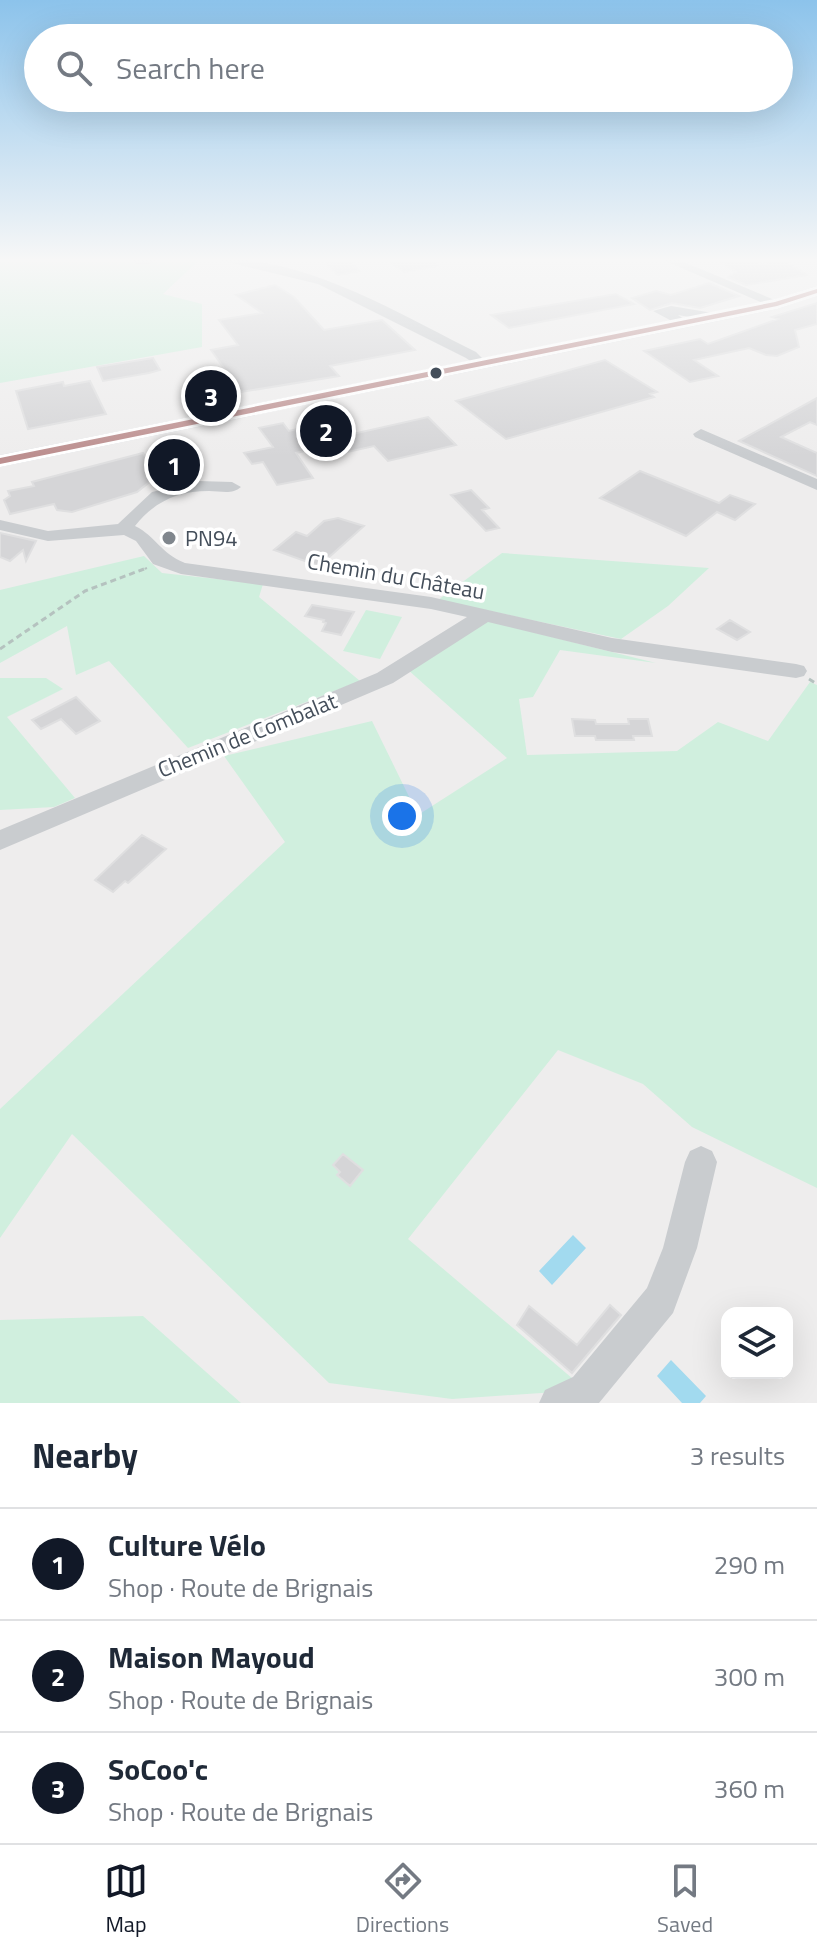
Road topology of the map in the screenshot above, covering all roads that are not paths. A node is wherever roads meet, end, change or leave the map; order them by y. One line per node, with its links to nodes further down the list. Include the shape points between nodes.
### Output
1 (412, 325): 3 (street)
2 (644, 325): 3 (main road)
3 (482, 365): 5 (main road)
4 (701, 434): 6 (street)
5 (0, 461)
6 (817, 485)
7 (232, 487): 9 (street, via 171,488 145,504)
8 (0, 525): 9 (street, via 48,536)
9 (123, 529): 10 (street, Chemin du Château, via 142,537 160,560 192,570)
10 (485, 615): 11 (street, Chemin du Château, via 612,645); 12 (street, Chemin de Combalat, via 385,678)
11 (796, 671)
12 (0, 840)
13 (701, 1162): 14 (street, via 680,1248 660,1300 586,1390)
14 (558, 1403)

